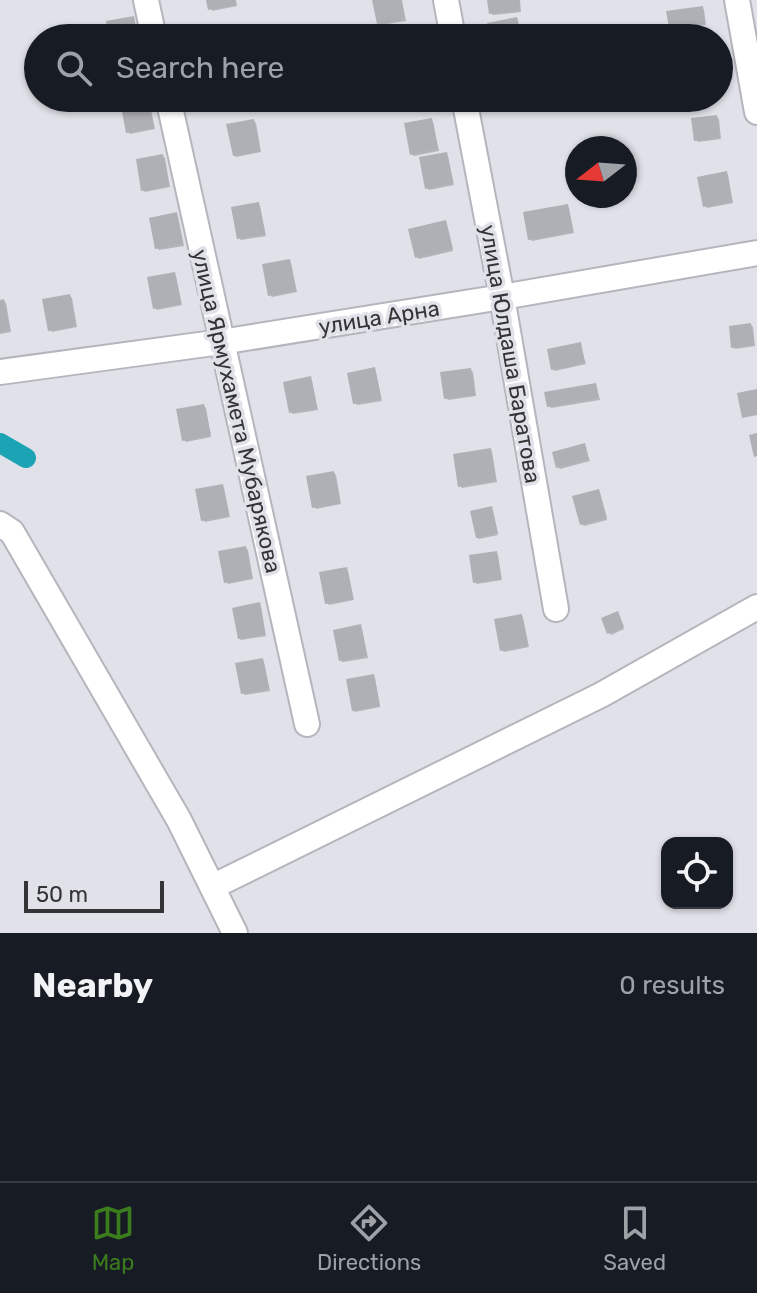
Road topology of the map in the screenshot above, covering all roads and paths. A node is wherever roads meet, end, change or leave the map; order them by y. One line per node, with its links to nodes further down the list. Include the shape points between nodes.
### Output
1 (146, 0): 4 (street)
2 (446, 0): 5 (street)
3 (737, 0): 8 (street)
4 (151, 24)
5 (450, 24)
6 (171, 112): 11 (street, улица Ярмухамета Мубарякова)
7 (467, 112): 10 (street, улица Юлдаша Баратова)
8 (757, 112)
9 (757, 253): 10 (street, улица Арна)
10 (502, 297): 11 (street, улица Арна); 15 (street, улица Юлдаша Баратова)
11 (221, 342): 12 (street, улица Арна); 16 (street, улица Ярмухамета Мубарякова)
12 (0, 372)
13 (0, 524): 17 (street, via 12,532 179,820)
14 (757, 607): 17 (street, via 601,695)
15 (556, 609)
16 (307, 724)
17 (212, 887): 18 (street)
18 (235, 933)

